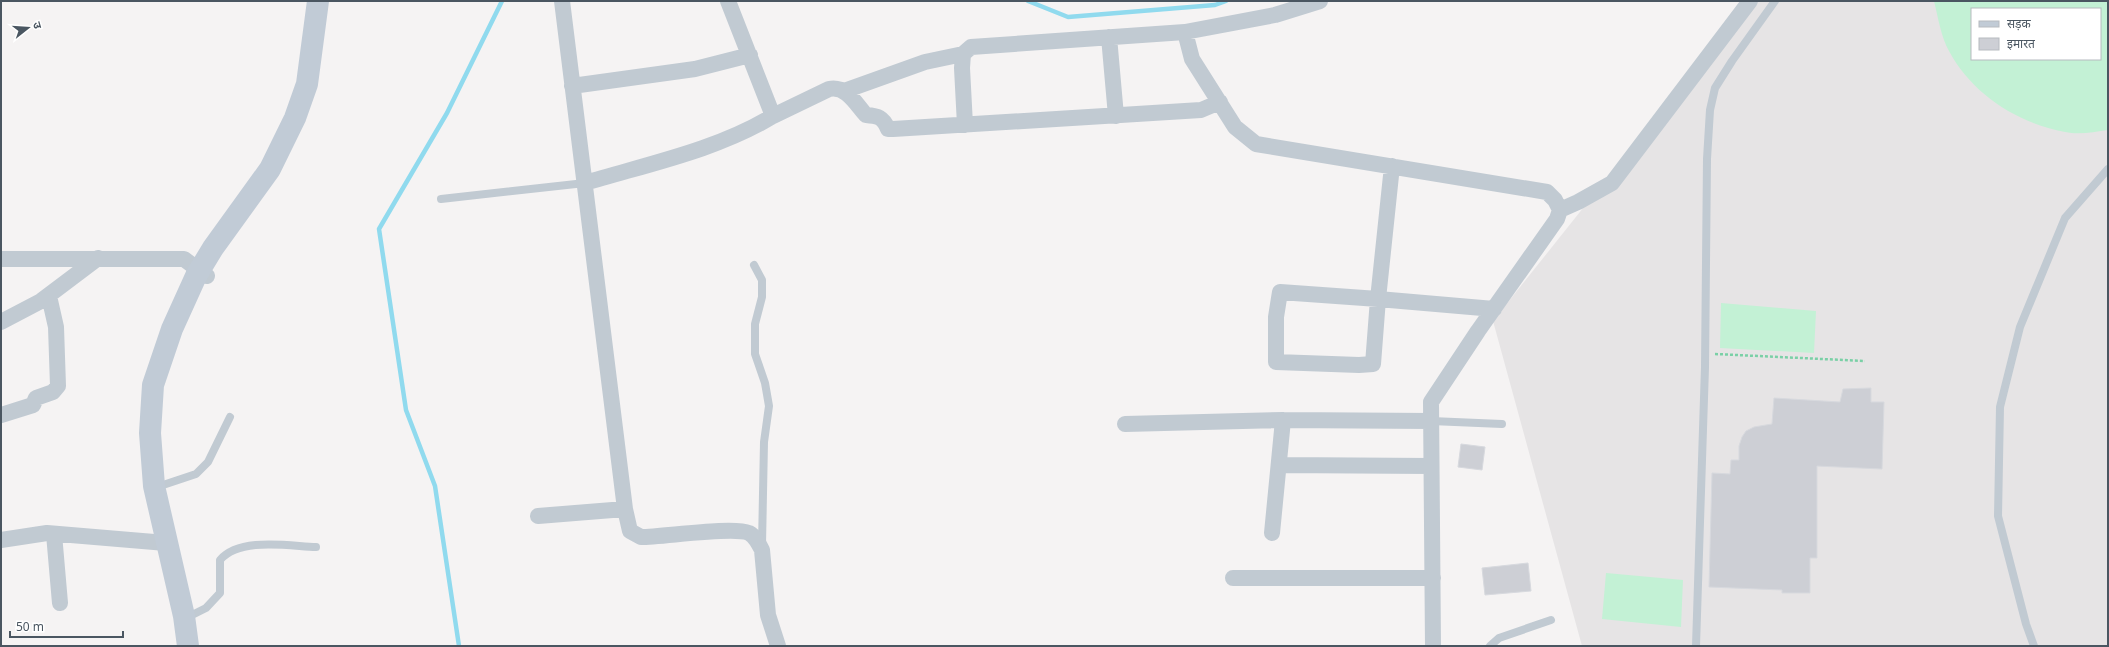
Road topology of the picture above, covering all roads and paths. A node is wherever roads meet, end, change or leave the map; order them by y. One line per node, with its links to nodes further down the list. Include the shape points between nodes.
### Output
1 (318, 1): 26 (street, via 308,84 294,118 270,169 213,248)
2 (327, 1): 26 (street, via 316,87 303,121 277,174 220,253)
3 (562, 1): 12 (street)
4 (728, 1): 11 (street)
5 (1320, 1): 8 (street, via 1275,15)
6 (1750, 1): 22 (street, via 1612,183)
7 (1775, 1): 31 (lane, via 1715,88 1710,110)
8 (1185, 32): 9 (street); 14 (street, via 1192,60)
9 (1109, 37): 10 (street, via 980,45 971,47); 16 (street)
10 (963, 54): 13 (street, via 925,62); 17 (street)
11 (750, 55): 12 (street, via 695,69); 15 (street)
12 (572, 86): 20 (street)
13 (844, 91): 15 (street, via 837,87 829,89); 17 (street, via 866,115 878,116 884,120 888,129)
14 (1220, 102): 16 (street, via 1201,110); 18 (street, via 1235,127 1256,144)
15 (773, 116): 20 (street, via 749,130 695,150)
16 (1116, 116): 17 (street)
17 (965, 125)
18 (1392, 166): 22 (street, via 1547,192); 28 (street)
19 (2108, 169): 61 (lane, via 2065,218 2020,327 2000,407 1998,516)
20 (585, 183): 21 (lane); 42 (street)
21 (441, 199)
22 (1560, 210): 29 (street, via 1558,219)
23 (98, 258): 24 (street); 26 (street, via 184,259); 27 (street)
24 (1, 259)
25 (754, 265): 49 (lane, via 762,280 762,297 755,324 755,354 765,383 769,406 764,442)
26 (203, 272): 41 (street, via 162,387 159,433); 47 (street, via 172,329 153,385 150,433 154,486)
27 (49, 296): 30 (street); 33 (street, via 56,327 58,386 53,392 36,398 33,405)
28 (1378, 299): 28 (street, via 1373,364 1276,362 1276,317 1280,292); 29 (street)
29 (1494, 309): 36 (street, via 1431,402)
30 (1, 322)
31 (1705, 354): 32 (path); 60 (lane)
32 (1865, 361)
33 (1, 416)
34 (230, 417): 41 (lane, via 208,462 196,474)
35 (1283, 420): 36 (street); 37 (street); 39 (street)
36 (1431, 421): 38 (lane); 40 (street)
37 (1125, 424)
38 (1502, 424)
39 (1279, 465): 40 (street); 44 (street)
40 (1431, 466): 51 (street)
41 (163, 485): 53 (street)
42 (625, 509): 43 (street); 49 (street, via 630,531 641,537 749,533)
43 (538, 516)
44 (1272, 533)
45 (54, 534): 46 (street); 47 (street); 52 (street)
46 (1, 540)
47 (166, 543): 55 (street, via 184,616)
48 (316, 547): 53 (lane, via 248,545 225,555 220,560 220,593 206,608)
49 (762, 550): 57 (street, via 768,615)
50 (1233, 578): 51 (street)
51 (1433, 578): 58 (street)
52 (60, 602)
53 (192, 615): 56 (street)
54 (1551, 620): 59 (lane, via 1499,638)
55 (188, 646)
56 (197, 646)
57 (778, 646)
58 (1433, 646)
59 (1490, 646)
60 (1696, 646)
61 (2034, 646)

